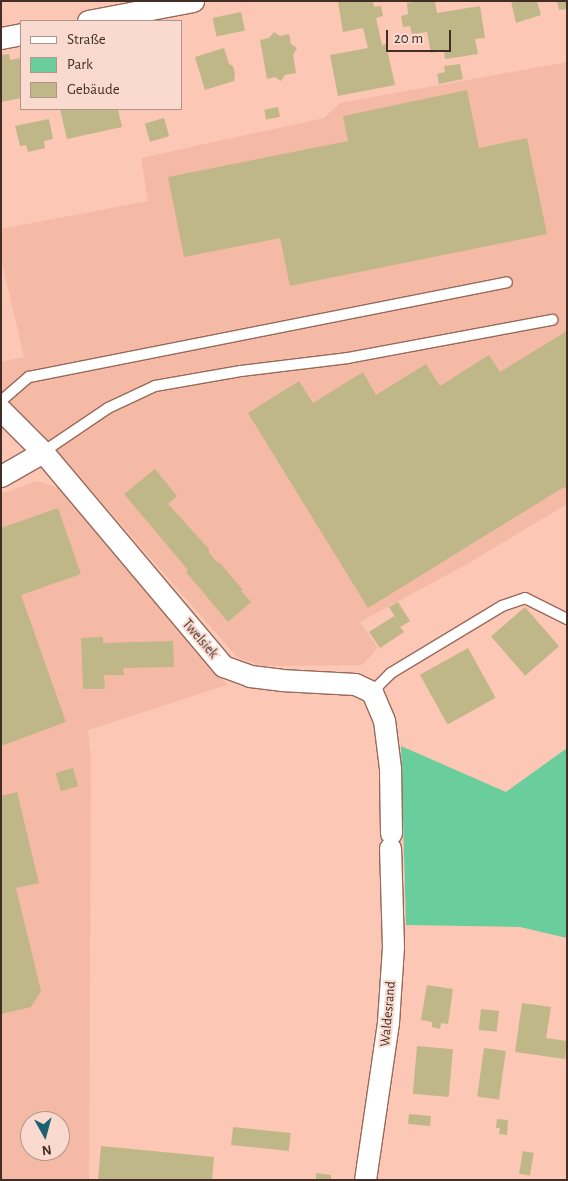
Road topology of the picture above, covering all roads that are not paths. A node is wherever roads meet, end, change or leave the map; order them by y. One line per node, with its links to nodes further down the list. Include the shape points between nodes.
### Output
1 (193, 1): 2 (street)
2 (93, 20)
3 (20, 34): 4 (street)
4 (1, 38)
5 (507, 282): 7 (lane, via 29,377)
6 (552, 320): 9 (lane, via 348,358 155,386 108,408)
7 (1, 401)
8 (1, 410): 9 (street, Twelsiek)
9 (43, 452): 10 (street); 12 (street, Twelsiek, via 223,666 250,676 354,684)
10 (1, 476)
11 (567, 618): 12 (lane, via 525,598 502,606 390,673)
12 (372, 692): 13 (street, Waldesrand, via 384,720 390,768 393,947 388,1022)
13 (365, 1180)

